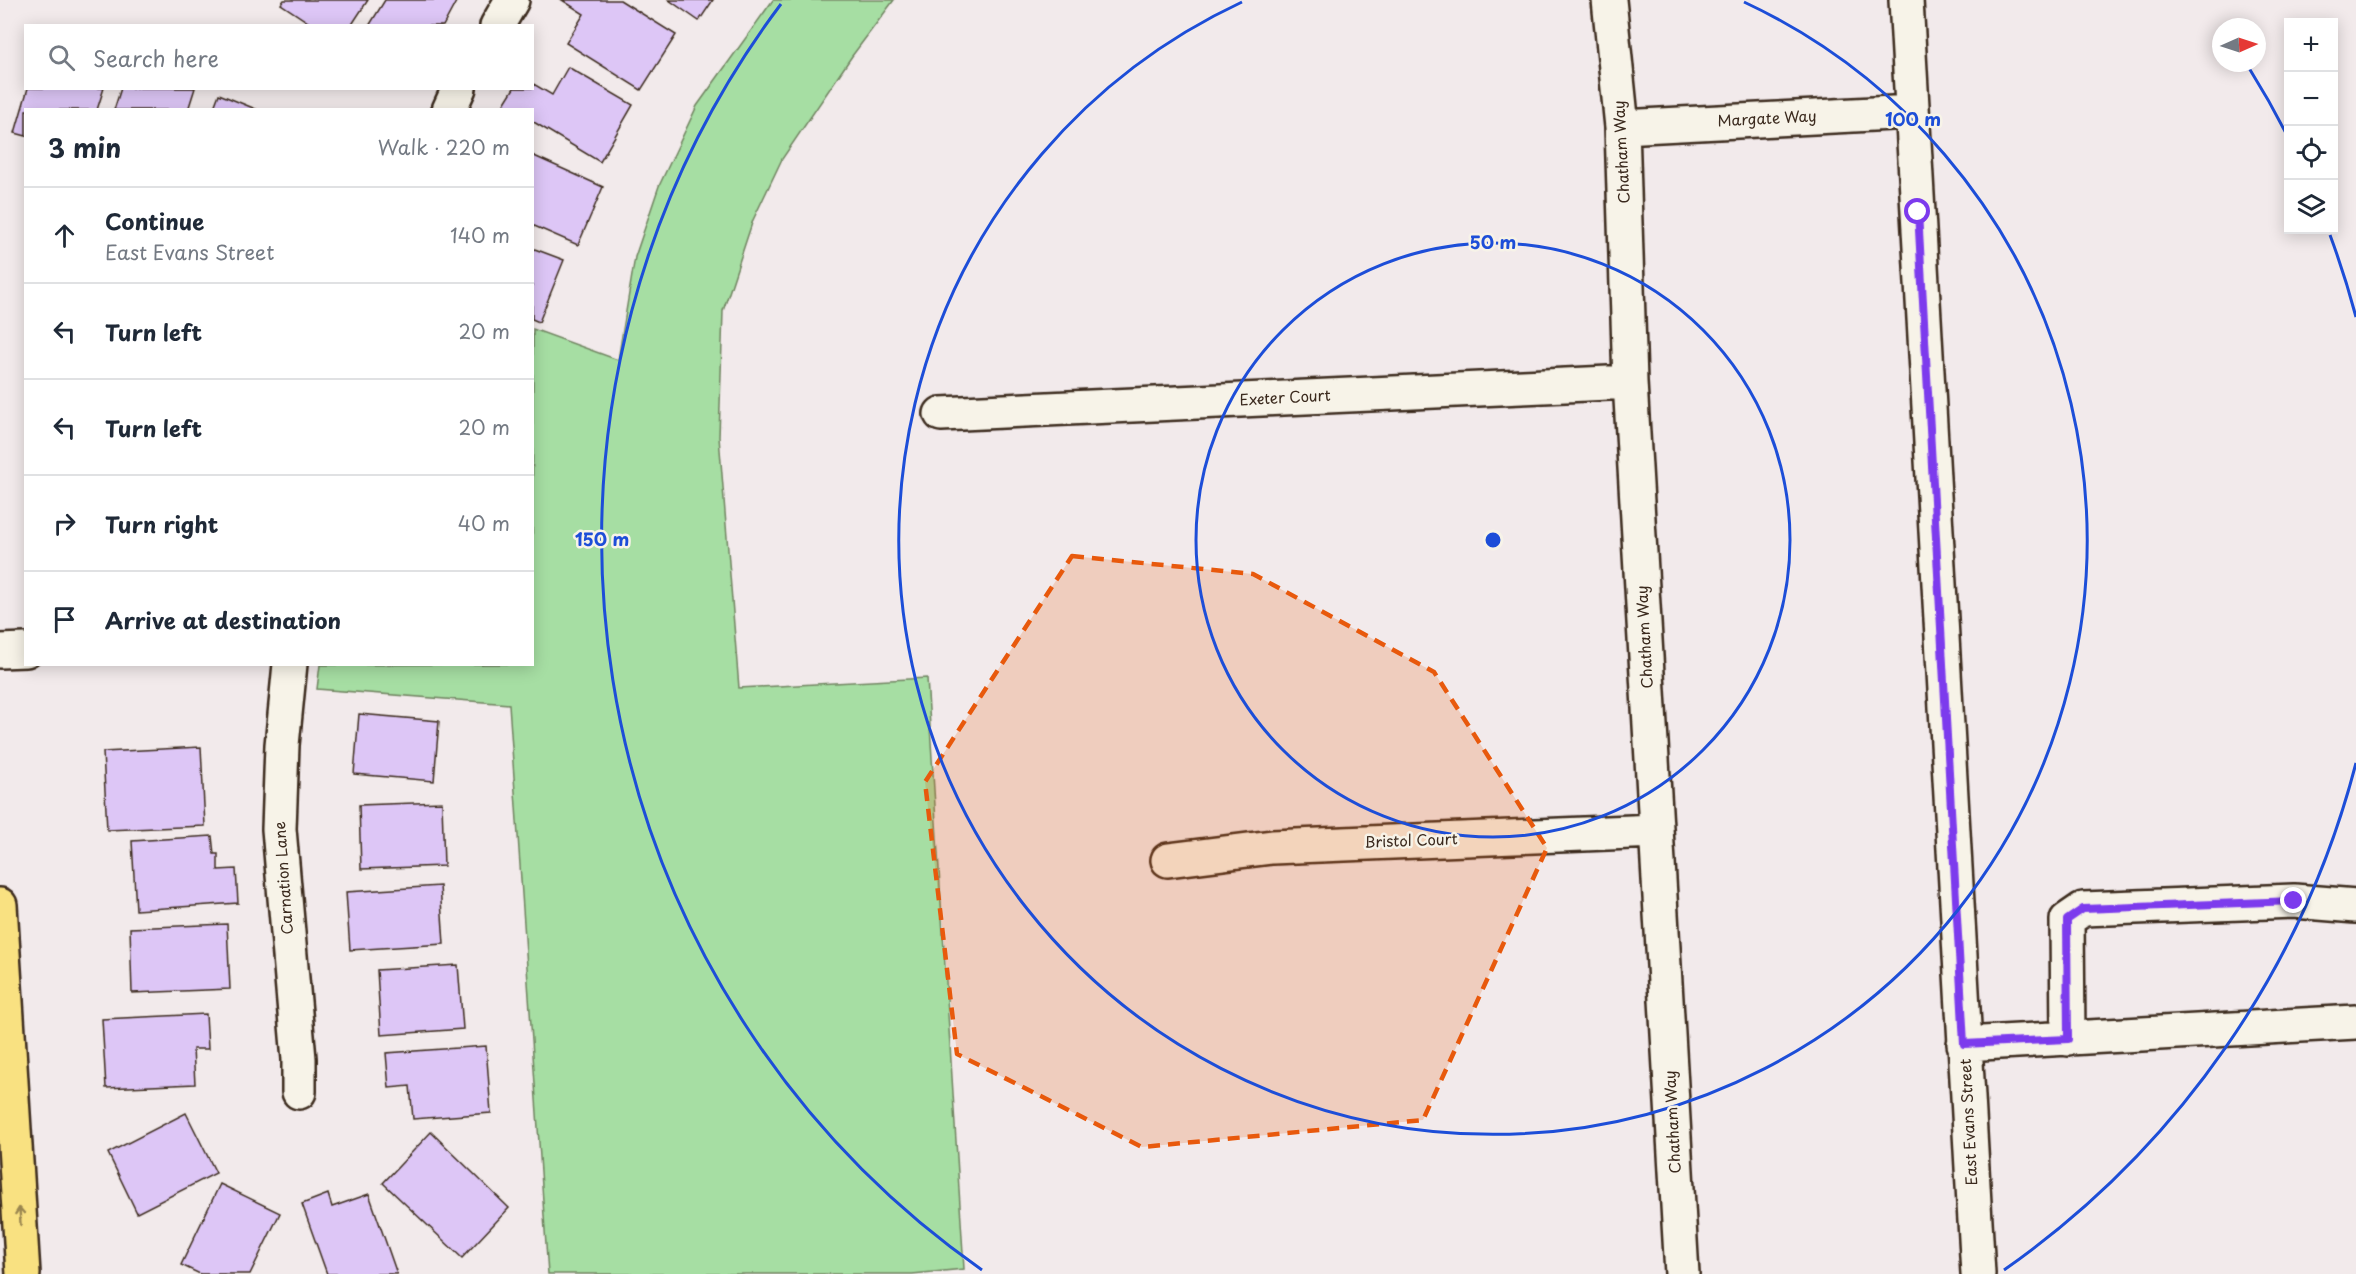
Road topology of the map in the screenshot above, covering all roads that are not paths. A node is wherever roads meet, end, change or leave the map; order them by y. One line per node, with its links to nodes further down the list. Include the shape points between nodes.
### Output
1 (512, 0): 4 (street)
2 (1609, 0): 8 (street, Chatham Way)
3 (1906, 0): 7 (street, East Evans Street)
4 (498, 24)
5 (458, 90): 6 (street)
6 (450, 108)
7 (1912, 112): 8 (street, Margate Way); 20 (street, East Evans Street)
8 (1622, 127): 9 (street, Chatham Way)
9 (1630, 382): 10 (street, Exeter Court); 14 (street, Chatham Way)
10 (940, 414)
11 (24, 650): 12 (street)
12 (0, 651)
13 (290, 666): 21 (street, Carnation Lane, via 279,829)
14 (1656, 831): 15 (street, Bristol Court, via 1272,847); 23 (street, Chatham Way)
15 (1168, 860)
16 (0, 905): 22 (main road, one-way to 16)
17 (2356, 906): 19 (street, via 2294,901 2083,909 2067,920)
18 (2356, 1022): 19 (street)
19 (2068, 1039): 20 (street)
20 (1964, 1044): 24 (street, East Evans Street)
21 (299, 1092)
22 (23, 1274)
23 (1682, 1274)
24 (1978, 1274)

